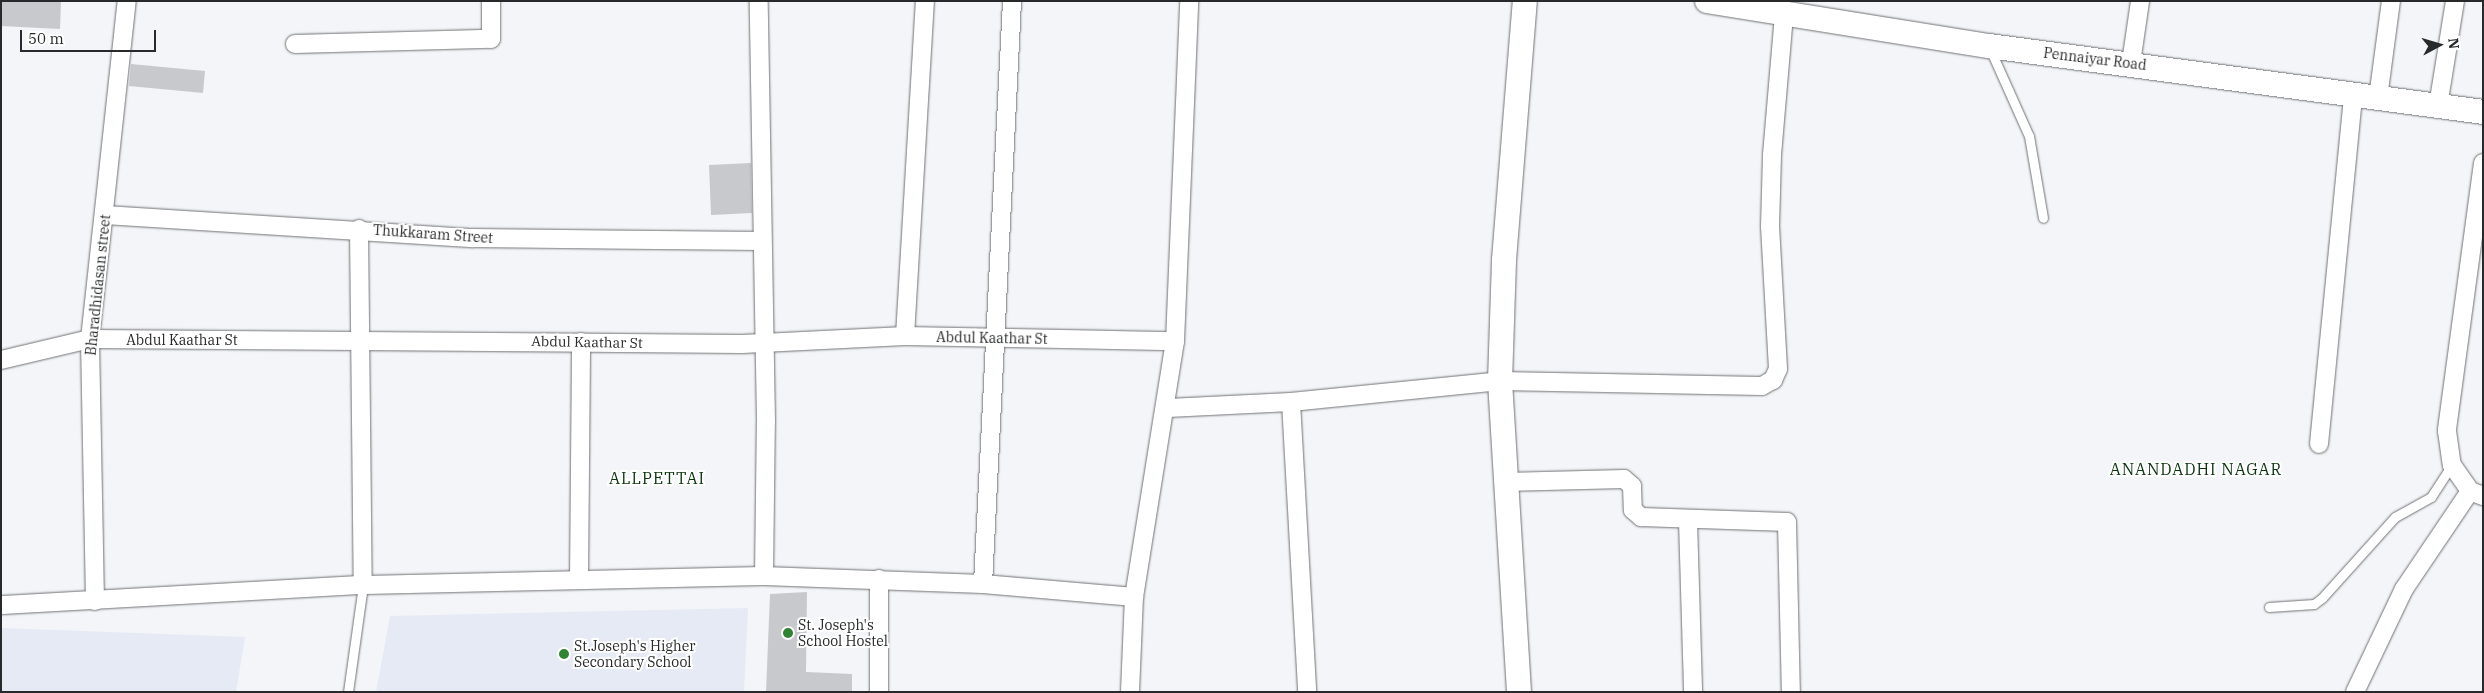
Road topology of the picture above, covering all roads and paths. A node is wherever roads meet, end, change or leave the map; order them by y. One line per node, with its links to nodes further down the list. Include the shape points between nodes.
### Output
1 (127, 1): 22 (street, Bharadhidasan street)
2 (491, 1): 13 (street, via 491,39)
3 (759, 1): 25 (street)
4 (926, 1): 26 (street)
5 (1012, 1): 28 (street)
6 (1189, 1): 30 (street)
7 (1525, 1): 34 (street, via 1505,250)
8 (1707, 1): 12 (street, Pennaiyar Road)
9 (2140, 1): 15 (street)
10 (2391, 1): 17 (street)
11 (2455, 1): 18 (street)
12 (1784, 16): 14 (street, Pennaiyar Road); 34 (street, via 1772,155 1770,227 1778,369 1773,380 1762,386)
13 (295, 44)
14 (1989, 46): 15 (street, Pennaiyar Road); 23 (lane, via 2029,136)
15 (2131, 63): 16 (street, Pennaiyar Road)
16 (2353, 95): 17 (street, Pennaiyar Road); 37 (street)
17 (2378, 98): 18 (street, Pennaiyar Road)
18 (2438, 106): 19 (street, Pennaiyar Road)
19 (2483, 112)
20 (2483, 163): 21 (street)
21 (2480, 212): 38 (street, via 2447,431)
22 (105, 215): 24 (street, Thukkaram Street); 27 (street, Bharadhidasan street)
23 (2043, 218)
24 (359, 229): 25 (street, Thukkaram Street, via 614,243); 29 (street)
25 (761, 241): 32 (street)
26 (905, 336): 28 (street, Abdul Kaathar St); 32 (street, Abdul Kaathar St)
27 (90, 339): 29 (street, Abdul Kaathar St); 33 (street, Abdul Kaathar St); 48 (street, Bharadhidasan street)
28 (992, 339): 30 (street, Abdul Kaathar St); 45 (street)
29 (361, 340): 31 (street, Abdul Kaathar St); 46 (street)
30 (1176, 341): 36 (street)
31 (581, 342): 32 (street, Abdul Kaathar St); 44 (street)
32 (766, 343): 42 (street)
33 (1, 360)
34 (1500, 381): 35 (street); 39 (street)
35 (1292, 402): 36 (street); 54 (street)
36 (1168, 408): 47 (street)
37 (2319, 444)
38 (2452, 465): 40 (street); 50 (lane, via 2431,497 2395,517 2322,598 2314,604)
39 (1505, 482): 41 (street, via 1624,479 1632,486 1633,510 1641,517); 55 (street)
40 (2476, 494): 58 (street, via 2404,589)
41 (1688, 521): 56 (street); 57 (street, via 1786,522)
42 (764, 576): 43 (street); 44 (street)
43 (880, 579): 45 (street); 52 (street)
44 (579, 580): 46 (street)
45 (983, 584): 47 (street)
46 (363, 585): 48 (street); 51 (lane)
47 (1134, 596): 53 (street)
48 (95, 601): 49 (street)
49 (1, 605)
50 (2269, 607)
51 (348, 692)
52 (879, 692)
53 (1130, 692)
54 (1307, 692)
55 (1519, 692)
56 (1693, 692)
57 (1791, 692)
58 (2355, 692)

